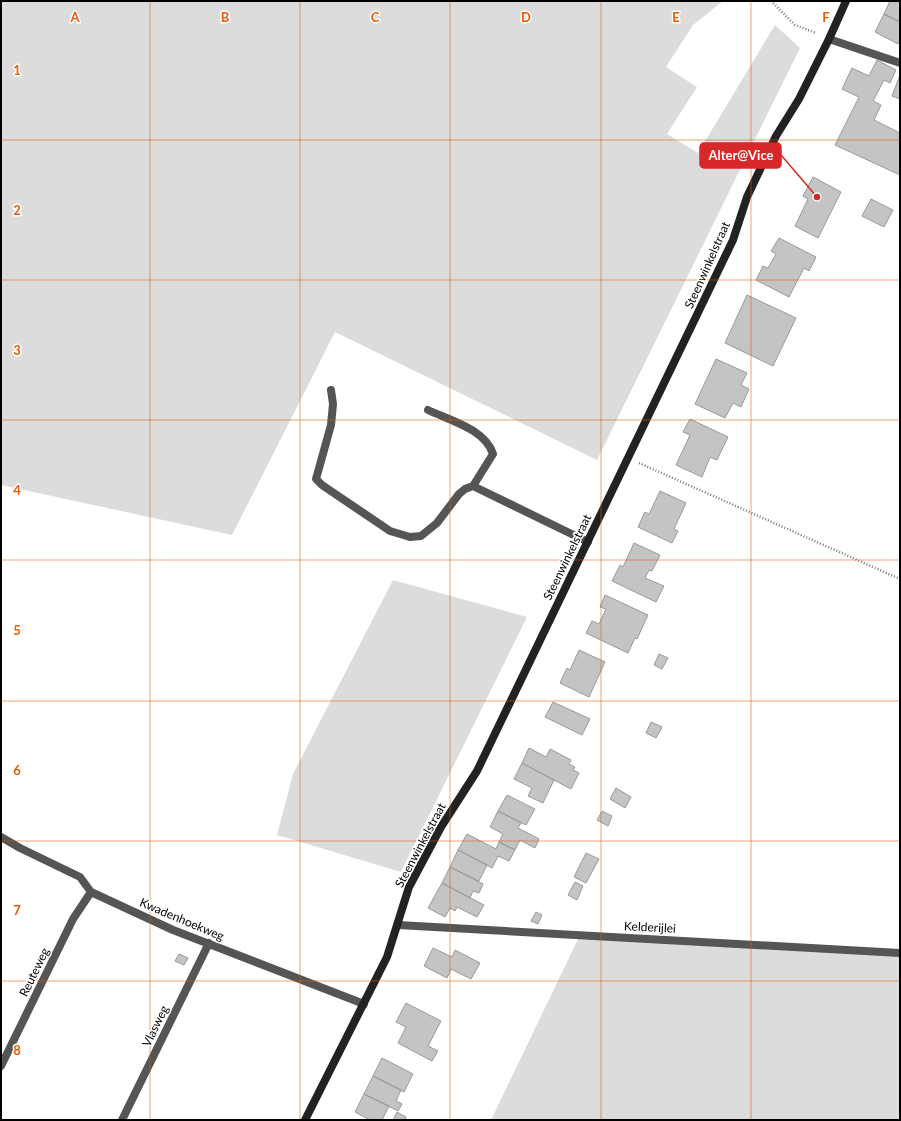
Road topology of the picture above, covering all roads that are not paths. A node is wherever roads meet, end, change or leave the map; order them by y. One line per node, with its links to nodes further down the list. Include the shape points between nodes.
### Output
1 (846, 1): 2 (street, Steenwinkelstraat)
2 (829, 39): 3 (street); 7 (street, Steenwinkelstraat, via 799,99 776,136 747,197 733,240)
3 (900, 63)
4 (330, 390): 6 (street, via 333,404 331,425 316,479 390,531 410,537 421,536 437,523 459,494)
5 (428, 410): 6 (street, via 475,431 487,441 493,454)
6 (473, 486): 7 (street)
7 (588, 542): 10 (street, Steenwinkelstraat, via 477,771 441,826 410,887)
8 (1, 837): 9 (street, Kwadenhoekweg, via 80,877)
9 (91, 892): 11 (street, Kwadenhoekweg, via 173,930); 14 (street, Reuteweg, via 74,919)
10 (398, 925): 12 (street, Kelderijlei); 13 (street, Steenwinkelstraat, via 387,957)
11 (209, 943): 13 (street, Kwadenhoekweg); 15 (street, Vlasweg)
12 (900, 953)
13 (364, 1004): 16 (street, Steenwinkelstraat)
14 (1, 1066)
15 (122, 1120)
16 (305, 1120)

